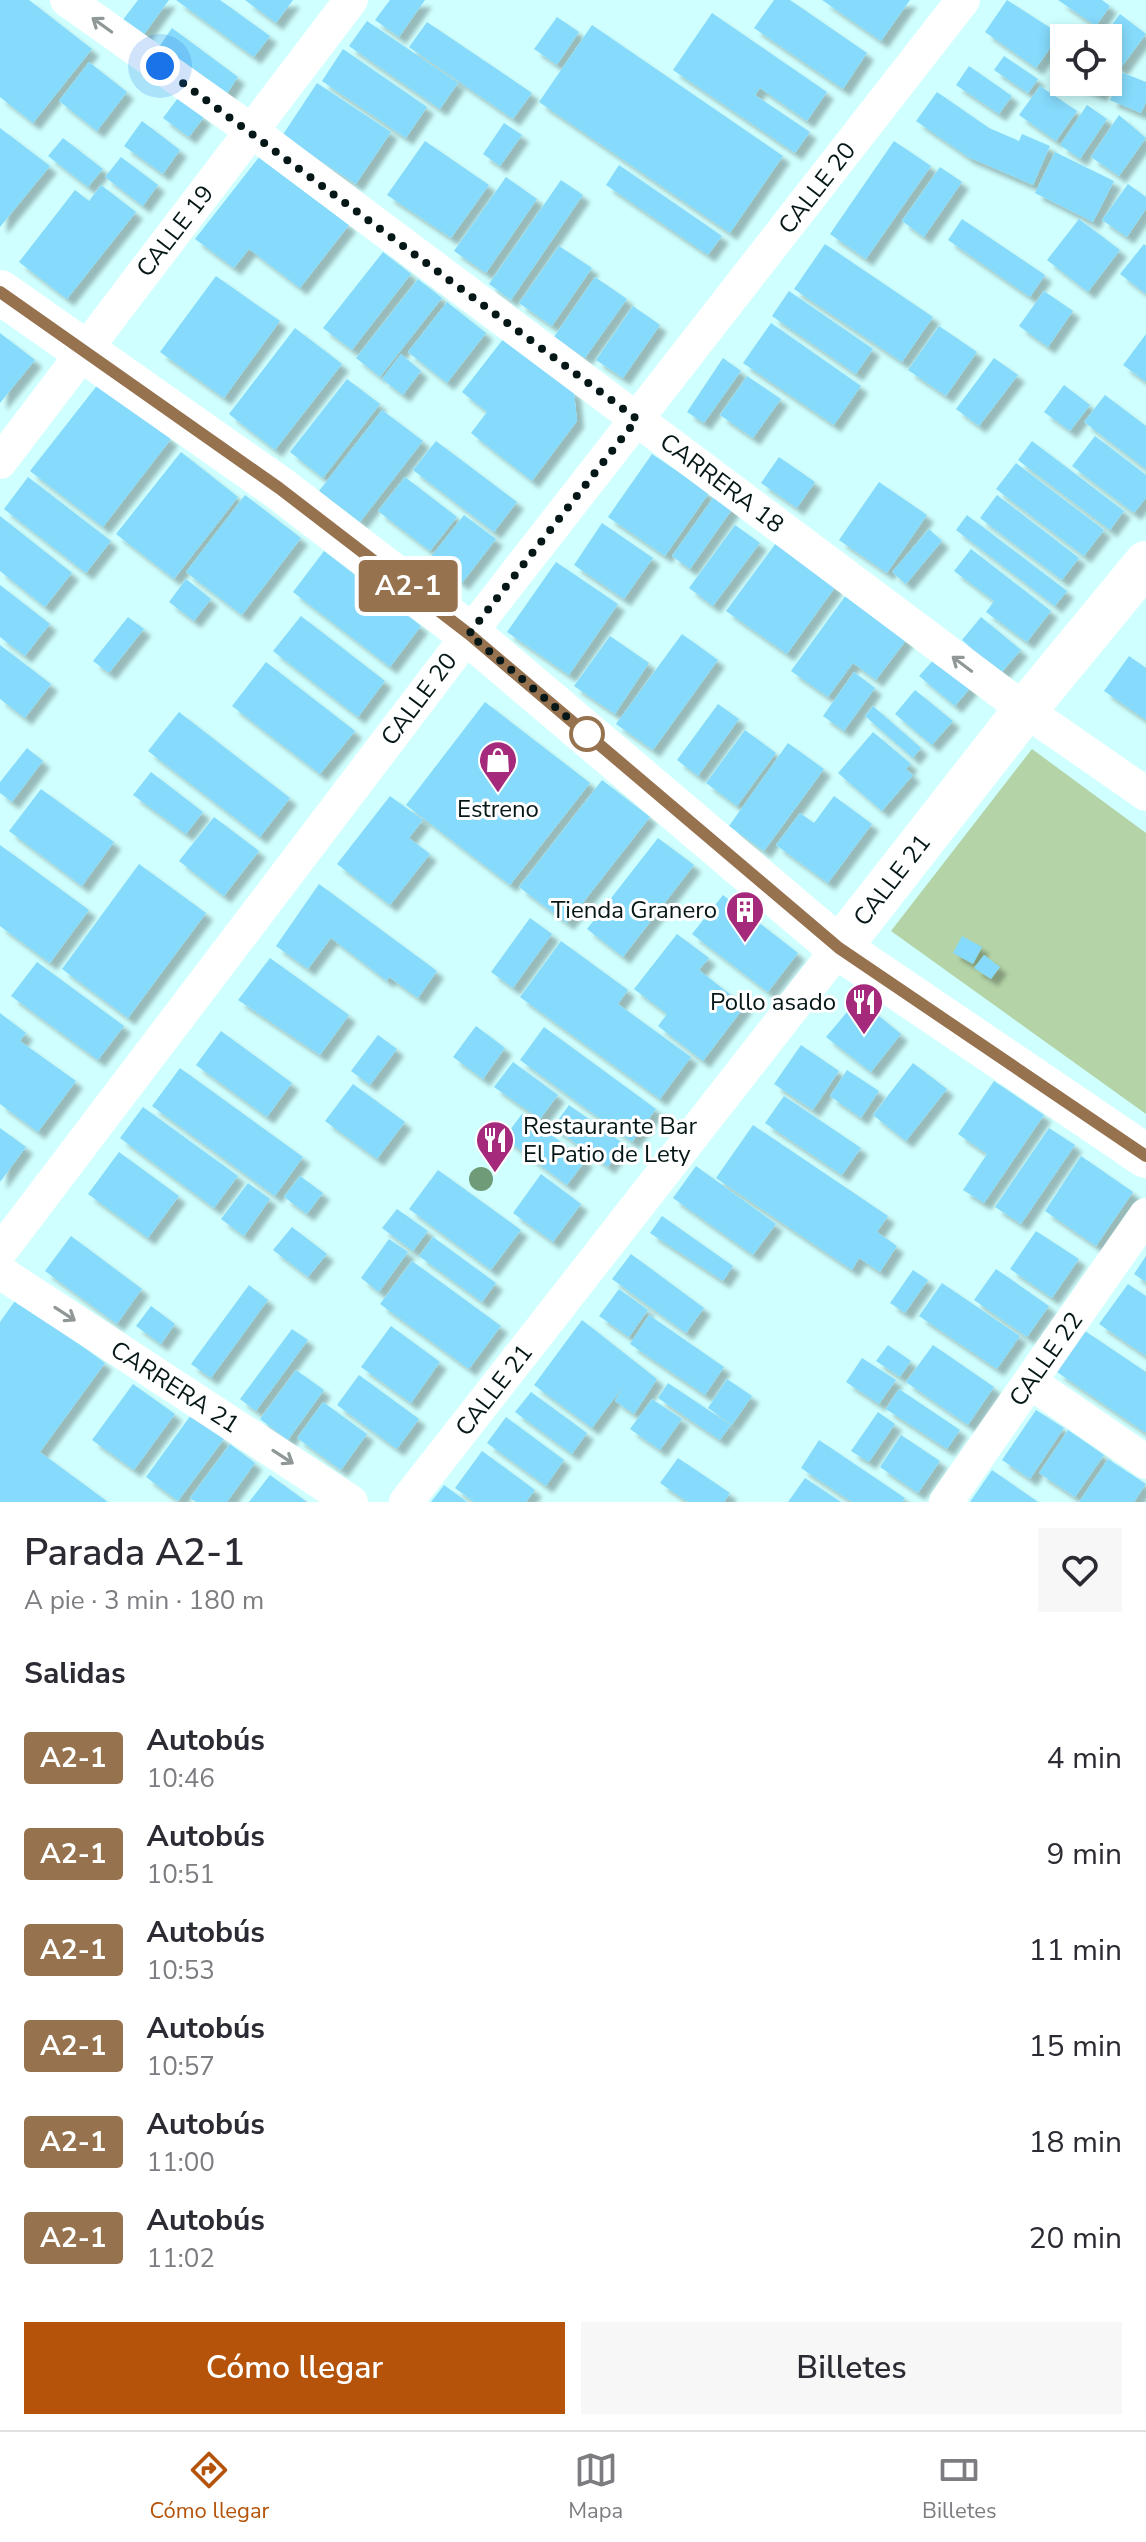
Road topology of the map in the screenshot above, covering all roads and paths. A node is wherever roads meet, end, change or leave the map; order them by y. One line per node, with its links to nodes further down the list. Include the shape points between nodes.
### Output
1 (67, 0): 4 (street, CARRERA 18, one-way to 1)
2 (351, 0): 4 (street, CALLE 19)
3 (963, 0): 7 (street, CALLE 20)
4 (253, 132): 6 (street, CALLE 19); 7 (street, CARRERA 18)
5 (0, 292): 6 (street)
6 (84, 348): 8 (street, CALLE 19); 10 (street)
7 (637, 419): 10 (street, CALLE 20); 11 (street, CARRERA 18, one-way to 7)
8 (0, 462)
9 (1146, 563): 11 (street, CALLE 21)
10 (469, 634): 13 (street); 16 (street, CALLE 20)
11 (1025, 710): 12 (street, CARRERA 18); 13 (street, CALLE 21)
12 (1146, 794)
13 (839, 948): 14 (street); 21 (street, CALLE 21)
14 (1146, 1156)
15 (1146, 1215): 18 (street, CALLE 22)
16 (0, 1252)
17 (0, 1272): 20 (street, CARRERA 21, one-way to 20)
18 (1030, 1382): 19 (street); 22 (street, CALLE 22)
19 (1146, 1462)
20 (351, 1502)
21 (406, 1502)
22 (946, 1502)

